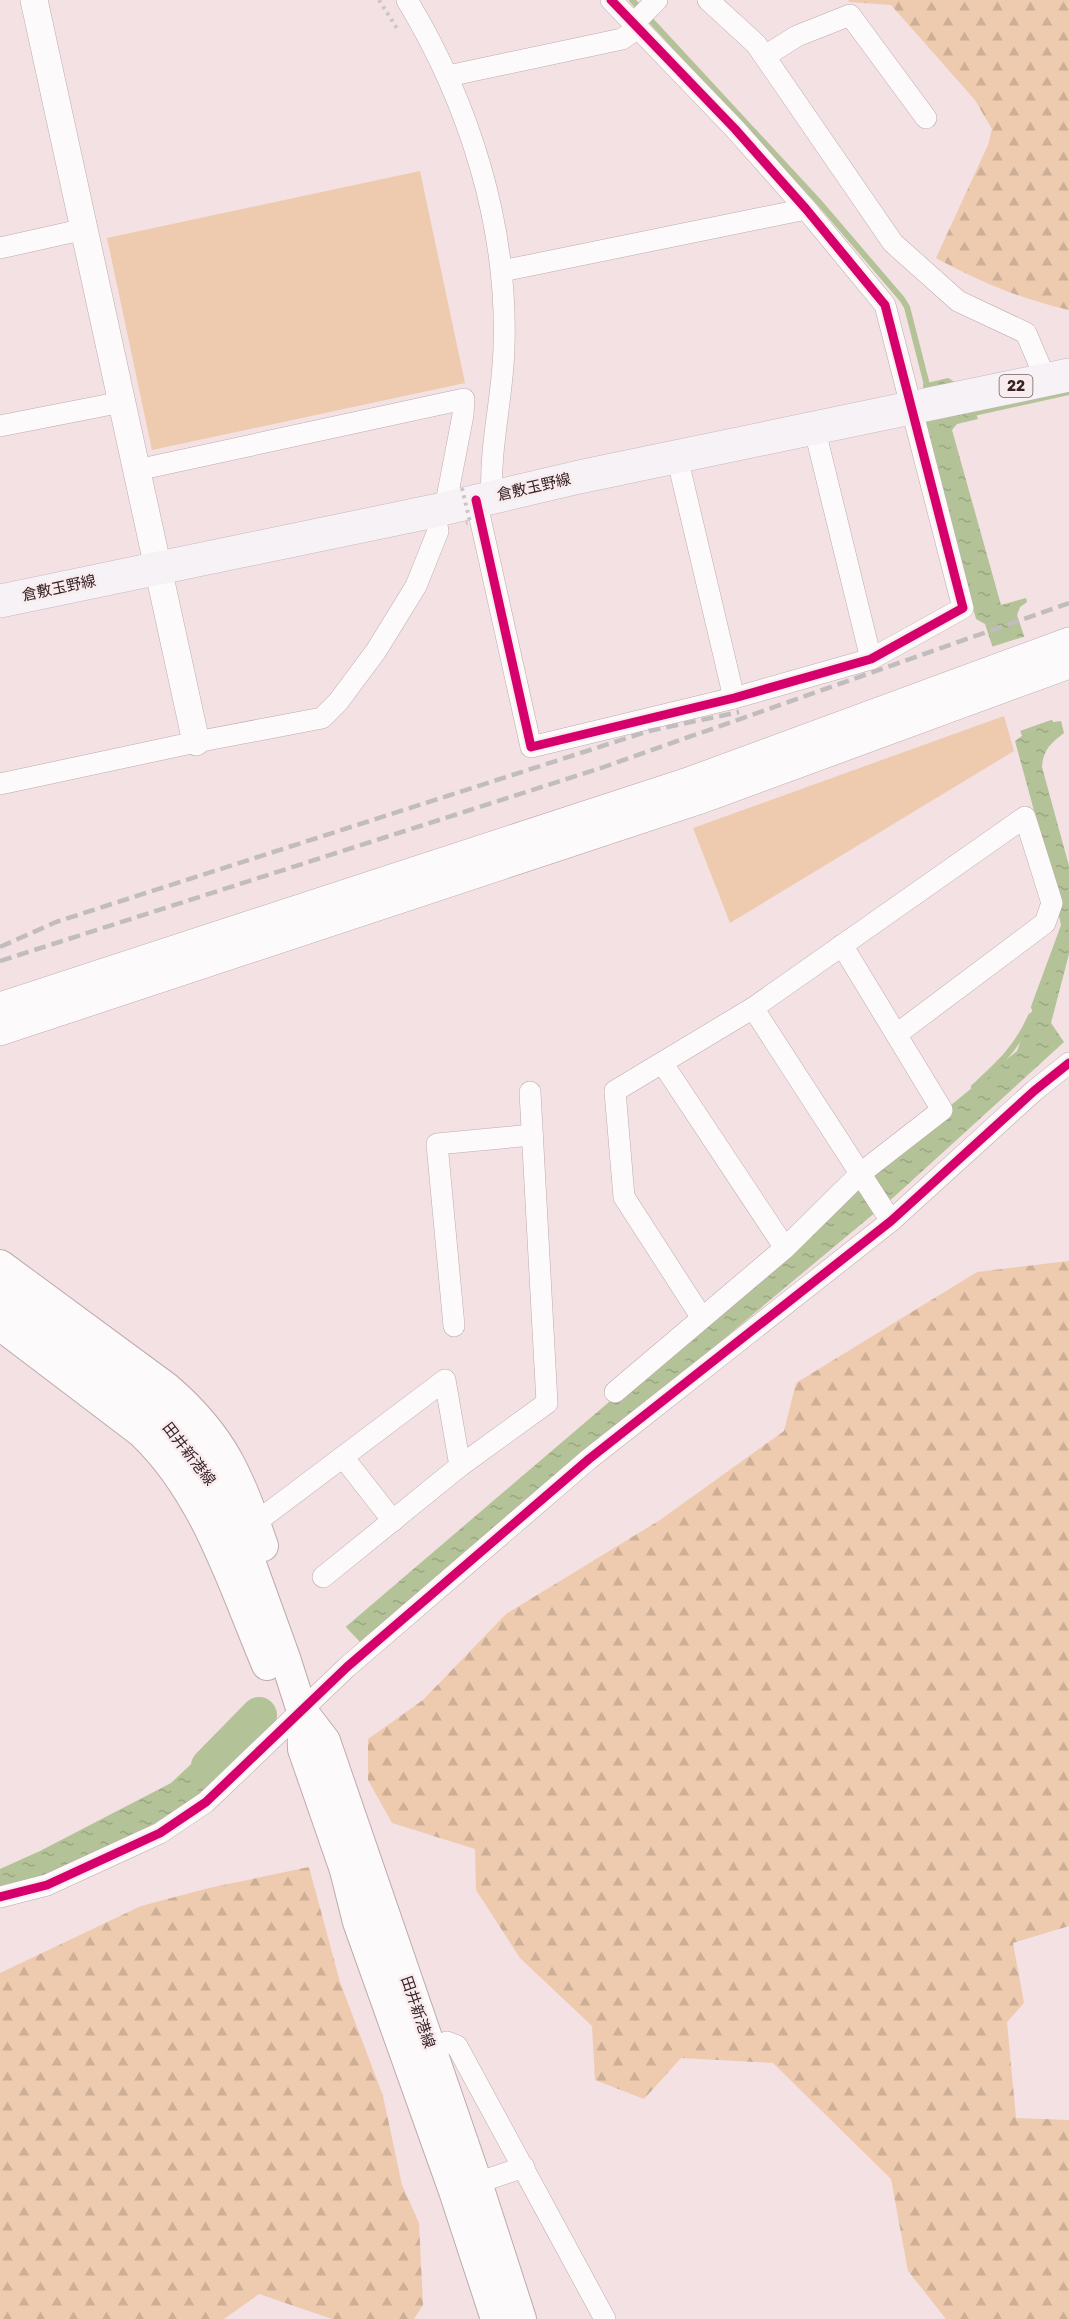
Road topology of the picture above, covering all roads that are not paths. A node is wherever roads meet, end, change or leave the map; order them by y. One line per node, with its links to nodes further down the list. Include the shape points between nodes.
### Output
1 (34, 0): 10 (street)
2 (407, 0): 7 (street)
3 (611, 0): 5 (street)
4 (708, 0): 6 (street)
5 (644, 15): 7 (street, via 622,39); 9 (street, via 735,129)
6 (765, 56): 8 (street, via 796,36 850,15); 13 (street, via 893,243 958,301 1026,333)
7 (448, 76): 12 (street, via 484,182)
8 (926, 118)
9 (806, 209): 12 (street); 15 (street, via 885,305)
10 (85, 229): 11 (street); 14 (street)
11 (0, 248)
12 (502, 271): 20 (street, via 504,347 491,473)
13 (1057, 377): 15 (main road, 倉敷玉野線 / 22)
14 (122, 402): 16 (street); 19 (street)
15 (918, 406): 17 (main road, 倉敷玉野線 / 22); 24 (street, via 963,608)
16 (0, 426)
17 (814, 427): 18 (main road, 倉敷玉野線 / 22); 24 (street)
18 (677, 457): 20 (main road, 倉敷玉野線 / 22); 28 (street)
19 (137, 470): 20 (street, via 464,399); 21 (street)
20 (463, 504): 21 (main road, 倉敷玉野線 / 22); 28 (street, via 531,747); 29 (street, via 438,531 416,586 376,651 322,718)
21 (158, 567): 22 (main road, 倉敷玉野線 / 22); 29 (street)
22 (0, 601)
23 (1069, 641): 25 (street)
24 (871, 659): 28 (street)
25 (1036, 665): 26 (street); 27 (street)
26 (1069, 665)
27 (1002, 678): 32 (street); 34 (street, via 667,811)
28 (734, 699)
29 (196, 742): 30 (street)
30 (0, 784)
31 (842, 945): 33 (street); 35 (street); 35 (street, via 1025,817 1052,903 1045,923)
32 (0, 1006)
33 (753, 1008): 37 (street); 40 (street)
34 (0, 1032)
35 (897, 1034): 40 (street, via 942,1110)
36 (1069, 1063): 41 (street)
37 (663, 1064): 42 (street); 45 (street, via 615,1091 624,1197)
38 (530, 1092): 39 (street)
39 (532, 1135): 46 (street, via 437,1144); 49 (street, via 547,1403)
40 (861, 1173): 41 (street); 42 (street)
41 (891, 1221): 54 (street, via 589,1459)
42 (785, 1248): 45 (street)
43 (0, 1265): 51 (main road, via 192,1409 240,1480)
44 (5, 1309): 53 (main road, 田井新港線, via 161,1419 201,1464 237,1530)
45 (702, 1318): 47 (street)
46 (454, 1326)
47 (615, 1392)
48 (343, 1457): 49 (street, via 445,1380); 50 (street); 51 (street)
49 (460, 1466): 50 (street)
50 (393, 1521): 52 (street)
51 (255, 1523): 53 (main road)
52 (323, 1578)
53 (289, 1672): 54 (main road, 田井新港線)
54 (301, 1707): 55 (street, via 206,1802 181,1821 47,1885); 56 (main road, 田井新港線, via 358,1922)
55 (0, 1897)
56 (419, 2054): 57 (street, via 447,2042 457,2046); 58 (main road, 田井新港線)
57 (524, 2167): 58 (street); 61 (street)
58 (465, 2188): 59 (main road, 田井新港線); 60 (main road, 田井新港線)
59 (496, 2319)
60 (521, 2319)
61 (605, 2319)

